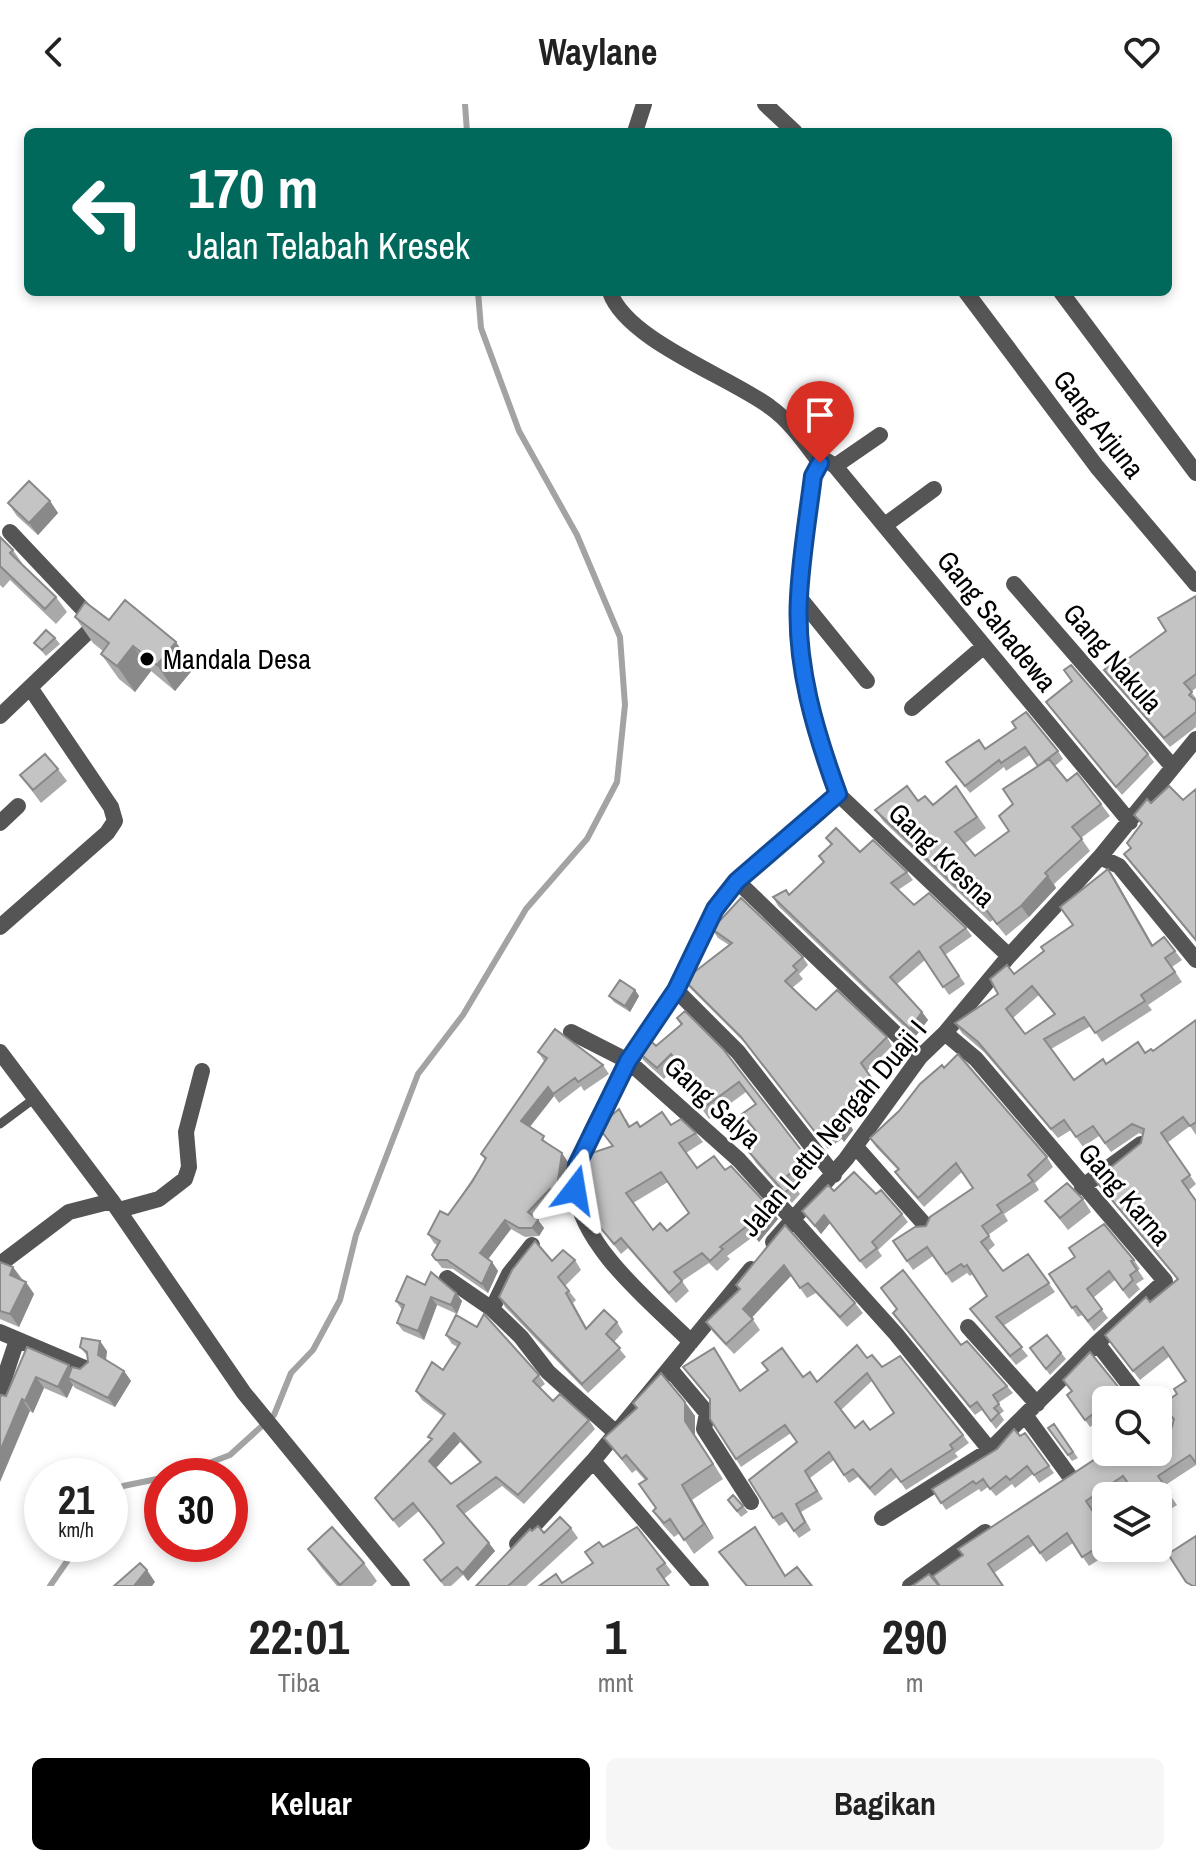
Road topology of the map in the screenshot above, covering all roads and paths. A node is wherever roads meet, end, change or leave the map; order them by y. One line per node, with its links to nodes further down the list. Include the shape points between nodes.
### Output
1 (644, 104): 3 (street)
2 (765, 104): 4 (street)
3 (636, 128)
4 (791, 128)
5 (613, 296): 9 (street, Gang Sahadewa, via 628,319 684,359 773,409)
6 (969, 296): 15 (street, Gang Arjuna, via 1097,467)
7 (1064, 296): 10 (street)
8 (880, 435): 9 (street)
9 (828, 464): 12 (street, Gang Sahadewa); 16 (street, via 813,476)
10 (1196, 473)
11 (934, 489): 12 (street)
12 (885, 525): 17 (street, Gang Sahadewa)
13 (10, 532): 19 (street, via 94,621)
14 (1014, 584): 23 (street, Gang Nakula)
15 (1196, 584)
16 (799, 597): 18 (street); 24 (street, via 803,667 815,728)
17 (983, 647): 20 (street); 26 (street, Gang Sahadewa)
18 (867, 681)
19 (31, 689): 21 (street); 30 (street, via 111,807 115,821)
20 (912, 708)
21 (0, 716)
22 (1196, 739): 23 (street, Jalan Lettu Nengah Duaji I)
23 (1172, 766): 26 (street, Jalan Lettu Nengah Duaji I)
24 (838, 794): 29 (street); 31 (street, Gang Kresna)
25 (18, 806): 27 (street)
26 (1130, 822): 28 (street, Jalan Lettu Nengah Duaji I)
27 (0, 823)
28 (1100, 857): 31 (street, Jalan Lettu Nengah Duaji I); 32 (street, via 1119,866)
29 (737, 881): 33 (street, via 715,909); 37 (street)
30 (0, 927)
31 (1009, 956): 35 (street, Jalan Lettu Nengah Duaji I)
32 (1196, 960)
33 (676, 990): 38 (street); 44 (street, via 738,1052)
34 (571, 1032): 38 (street, Gang Salya)
35 (945, 1033): 37 (street, Jalan Lettu Nengah Duaji I); 45 (street, Gang Karna, via 976,1059)
36 (0, 1052): 40 (street)
37 (920, 1057): 43 (street, Jalan Lettu Nengah Duaji I)
38 (628, 1061): 47 (street, Gang Salya, via 739,1160); 56 (street, via 577,1165 579,1208 598,1246)
39 (202, 1071): 46 (street, via 186,1132 185,1179 159,1199)
40 (35, 1098): 41 (lane); 46 (street)
41 (0, 1124)
42 (1141, 1144): 45 (street)
43 (856, 1147): 44 (street, Jalan Lettu Nengah Duaji I); 48 (street)
44 (834, 1175): 47 (street, Jalan Lettu Nengah Duaji I)
45 (1082, 1187): 57 (street, Gang Karna, via 1165,1281)
46 (115, 1205): 50 (street, via 69,1212); 71 (street, via 244,1393)
47 (791, 1220): 56 (street, Jalan Lettu Nengah Duaji I); 64 (street, Gang Salya, via 896,1334)
48 (926, 1226)
49 (532, 1245): 52 (street, via 509,1274)
50 (2, 1260)
51 (447, 1278): 52 (street)
52 (492, 1309): 63 (street, via 548,1372)
53 (968, 1327): 62 (street)
54 (0, 1332): 55 (street)
55 (17, 1340): 58 (street); 61 (street)
56 (691, 1342): 59 (street, Jalan Lettu Nengah Duaji I)
57 (1097, 1343): 60 (street); 62 (street, Gang Karna)
58 (85, 1368)
59 (670, 1369): 63 (street, Jalan Lettu Nengah Duaji I); 67 (street, via 707,1413 704,1429)
60 (1130, 1386)
61 (0, 1391)
62 (1031, 1410): 64 (street, Gang Karna); 66 (street)
63 (615, 1432): 65 (street, Jalan Lettu Nengah Duaji I)
64 (990, 1450): 68 (street, Gang Karna)
65 (593, 1461): 70 (street, Jalan Lettu Nengah Duaji I); 72 (street)
66 (1070, 1478)
67 (751, 1502)
68 (882, 1518)
69 (1005, 1519): 73 (street)
70 (501, 1561)
71 (402, 1586)
72 (701, 1586)
73 (910, 1586)

